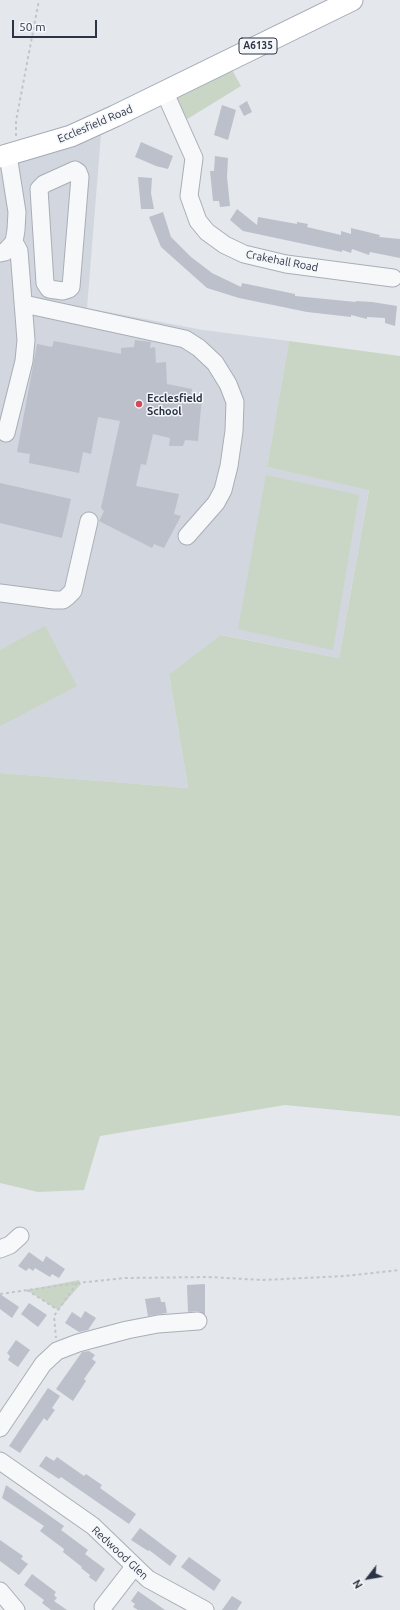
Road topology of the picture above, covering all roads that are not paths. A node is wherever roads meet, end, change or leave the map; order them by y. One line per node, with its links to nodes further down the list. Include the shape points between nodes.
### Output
1 (352, 0): 2 (main road, A6135)
2 (165, 93): 3 (main road, Ecclesfield Road / A6135, via 71,136); 8 (street, Crakehall Road, via 194,158 189,196 198,220 207,232 244,254 286,264)
3 (7, 155): 5 (street)
4 (40, 212): 4 (street, via 40,186 72,171 78,172 80,177 71,286 66,291 48,289 45,283); 5 (street)
5 (17, 214): 6 (street)
6 (14, 242): 7 (street, via 5,252); 9 (street, via 19,251)
7 (0, 253)
8 (393, 278)
9 (24, 304): 10 (street, via 24,361); 12 (street, via 184,339 199,348 215,363 235,402 229,466 223,490 216,503)
10 (6, 433)
11 (89, 521): 13 (street, via 73,591 68,597 54,600)
12 (187, 536)
13 (0, 593)
14 (20, 1236): 15 (street, via 10,1245)
15 (0, 1249)
16 (198, 1321): 17 (street, via 158,1324 127,1330 57,1351 43,1364)
17 (2, 1422)
18 (0, 1461): 19 (street, Redwood Glen, via 93,1526)
19 (134, 1567): 20 (street, Redwood Glen, via 148,1579); 21 (street)
20 (198, 1606)
21 (103, 1607)

